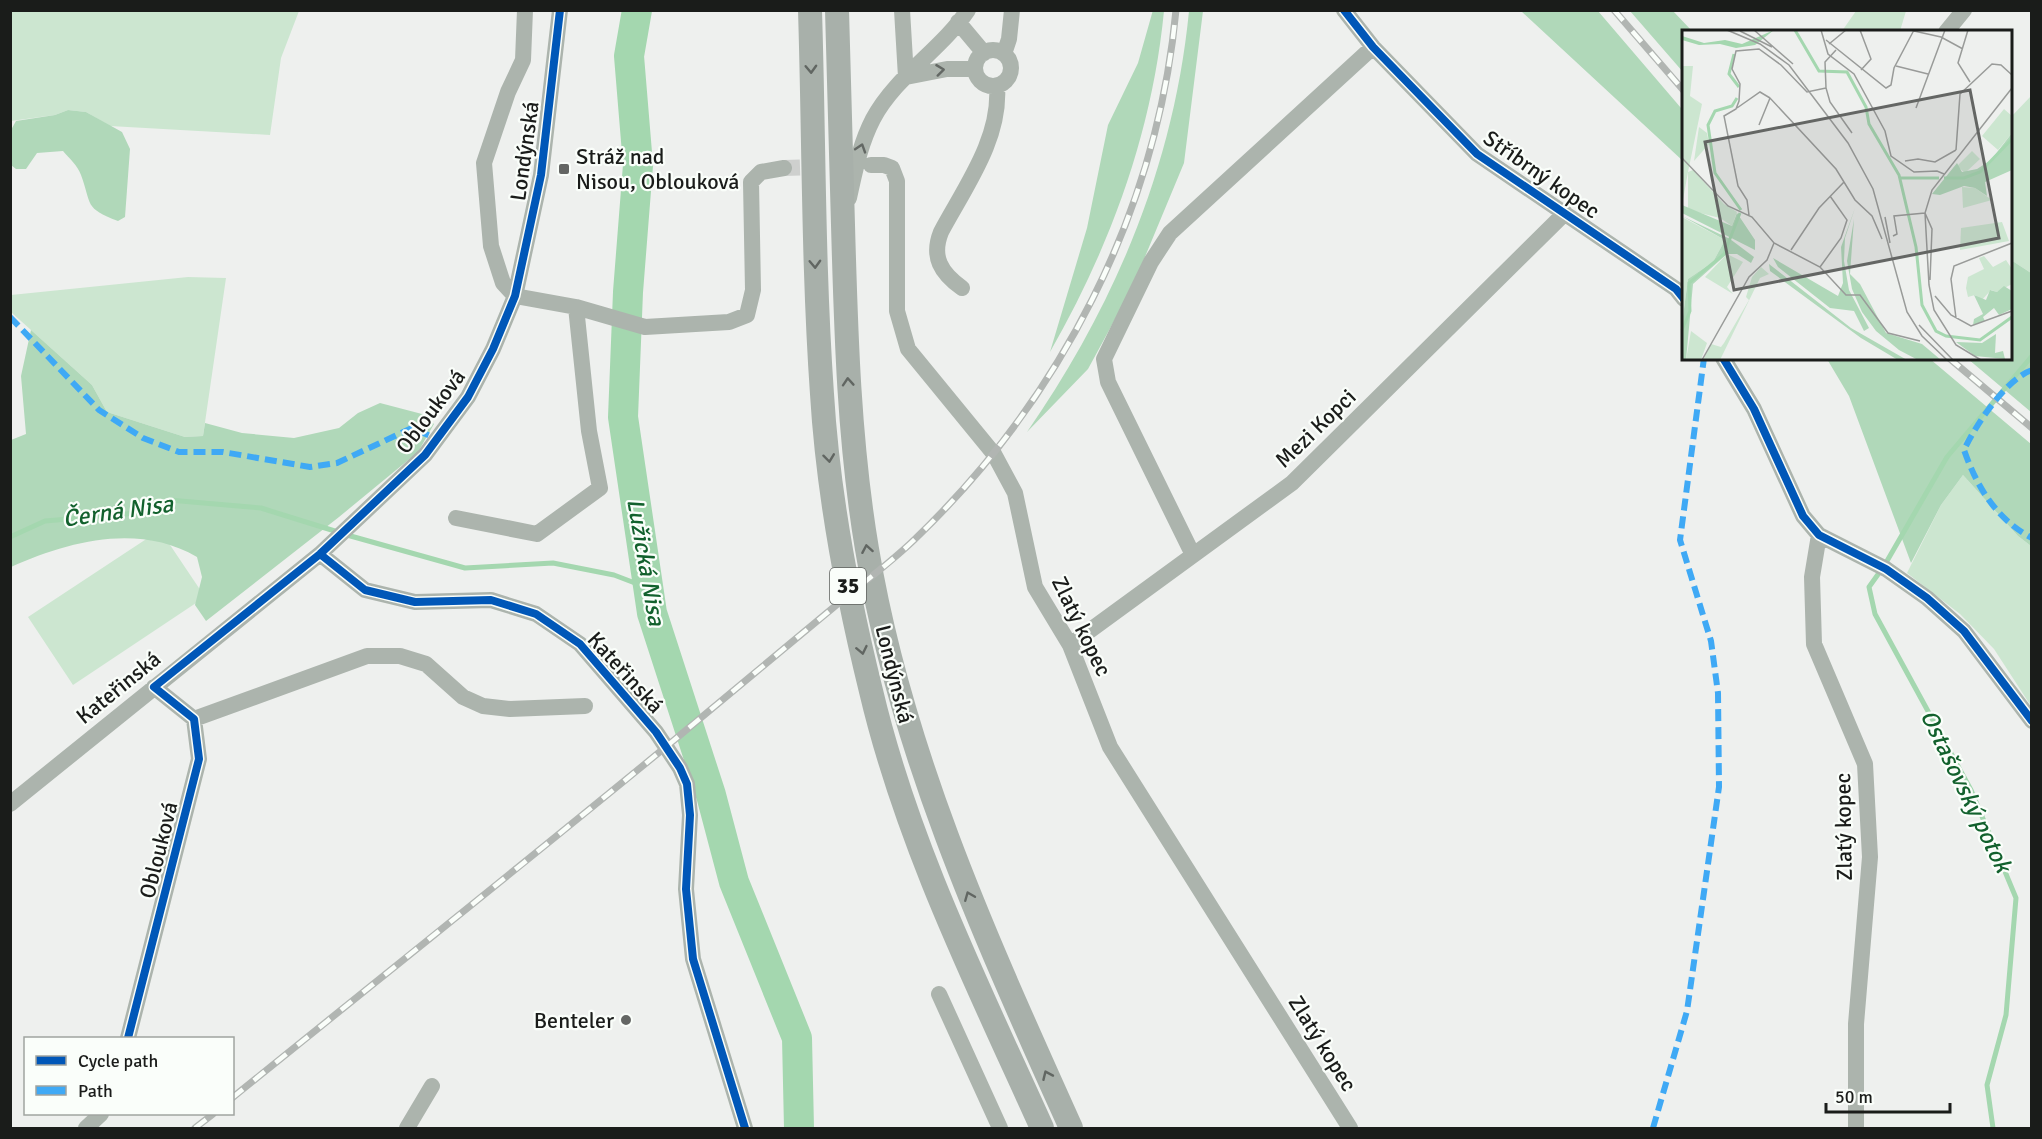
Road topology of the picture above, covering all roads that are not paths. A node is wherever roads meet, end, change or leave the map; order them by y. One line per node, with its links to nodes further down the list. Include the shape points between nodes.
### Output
1 (525, 10): 23 (street, via 523,60 484,163 490,246 503,283)
2 (560, 10): 23 (street, Londýnská, via 541,175)
3 (810, 10): 44 (highway, Londýnská / 35, one-way to 44, via 822,396 840,548 871,693 915,833 950,922)
4 (837, 10): 20 (highway, Londýnská / 35)
5 (902, 10): 15 (street)
6 (1012, 10): 13 (street)
7 (1344, 10): 11 (street, Stříbrný kopec)
8 (1964, 10): 10 (street)
9 (963, 16): 12 (street); 15 (street)
10 (1948, 30)
11 (1374, 47): 19 (street, Stříbrný kopec, via 1477,154); 29 (street, via 1170,233 1151,262 1104,359 1108,382)
12 (984, 53): 13 (street); 14 (street)
13 (1004, 54): 16 (street, via 1010,62 1010,74)
14 (975, 69): 15 (street, one-way to 14, via 947,69); 16 (street, via 985,84)
15 (906, 77): 20 (street, one-way to 15, via 861,146 874,117)
16 (997, 86): 21 (street, via 997,112 990,138 937,246 943,273)
17 (871, 165): 30 (street, Zlatý kopec, via 892,168 897,181 897,311 908,348 994,454 1015,493 1035,587)
18 (784, 168): 24 (street, via 761,172 752,182 753,290 747,315 720,323 645,327)
19 (1565, 213): 22 (street, Stříbrný kopec); 29 (street, Mezi Kopci, via 1292,483)
20 (843, 225): 45 (highway, Londýnská / 35, one-way to 20, via 954,860 908,728 889,653 867,550 852,435)
21 (962, 288)
22 (1681, 288)
23 (515, 296): 24 (street); 28 (street, Oblouková, via 468,397 425,455)
24 (576, 307): 26 (street, via 589,431 600,488 537,534)
25 (1724, 360): 27 (street, via 1754,409 1803,516)
26 (456, 518)
27 (1819, 535): 34 (street, via 1886,569 1927,598 1964,631); 47 (street, Zlatý kopec, via 1812,577 1814,644 1865,765 1870,856 1856,1024)
28 (320, 554): 31 (street, Kateřinská); 42 (street, Kateřinská, via 365,590 415,602 491,600 536,614 579,644 656,732 687,784 690,815 686,889 693,959)
29 (1193, 555): 30 (street, Mezi Kopci)
30 (1070, 645): 46 (street, Zlatý kopec, via 1110,747)
31 (153, 687): 33 (street); 35 (street, Kateřinská)
32 (585, 706): 33 (street, via 483,706 463,697 426,664 400,656 367,656)
33 (194, 719): 37 (street, Oblouková, via 199,759)
34 (2031, 721)
35 (10, 804)
36 (939, 994): 43 (street)
37 (128, 1037)
38 (432, 1086): 41 (street)
39 (99, 1115): 40 (street)
40 (86, 1128)
41 (407, 1128)
42 (745, 1128)
43 (1000, 1128)
44 (1042, 1128)
45 (1071, 1128)
46 (1350, 1128)
47 (1856, 1128)

